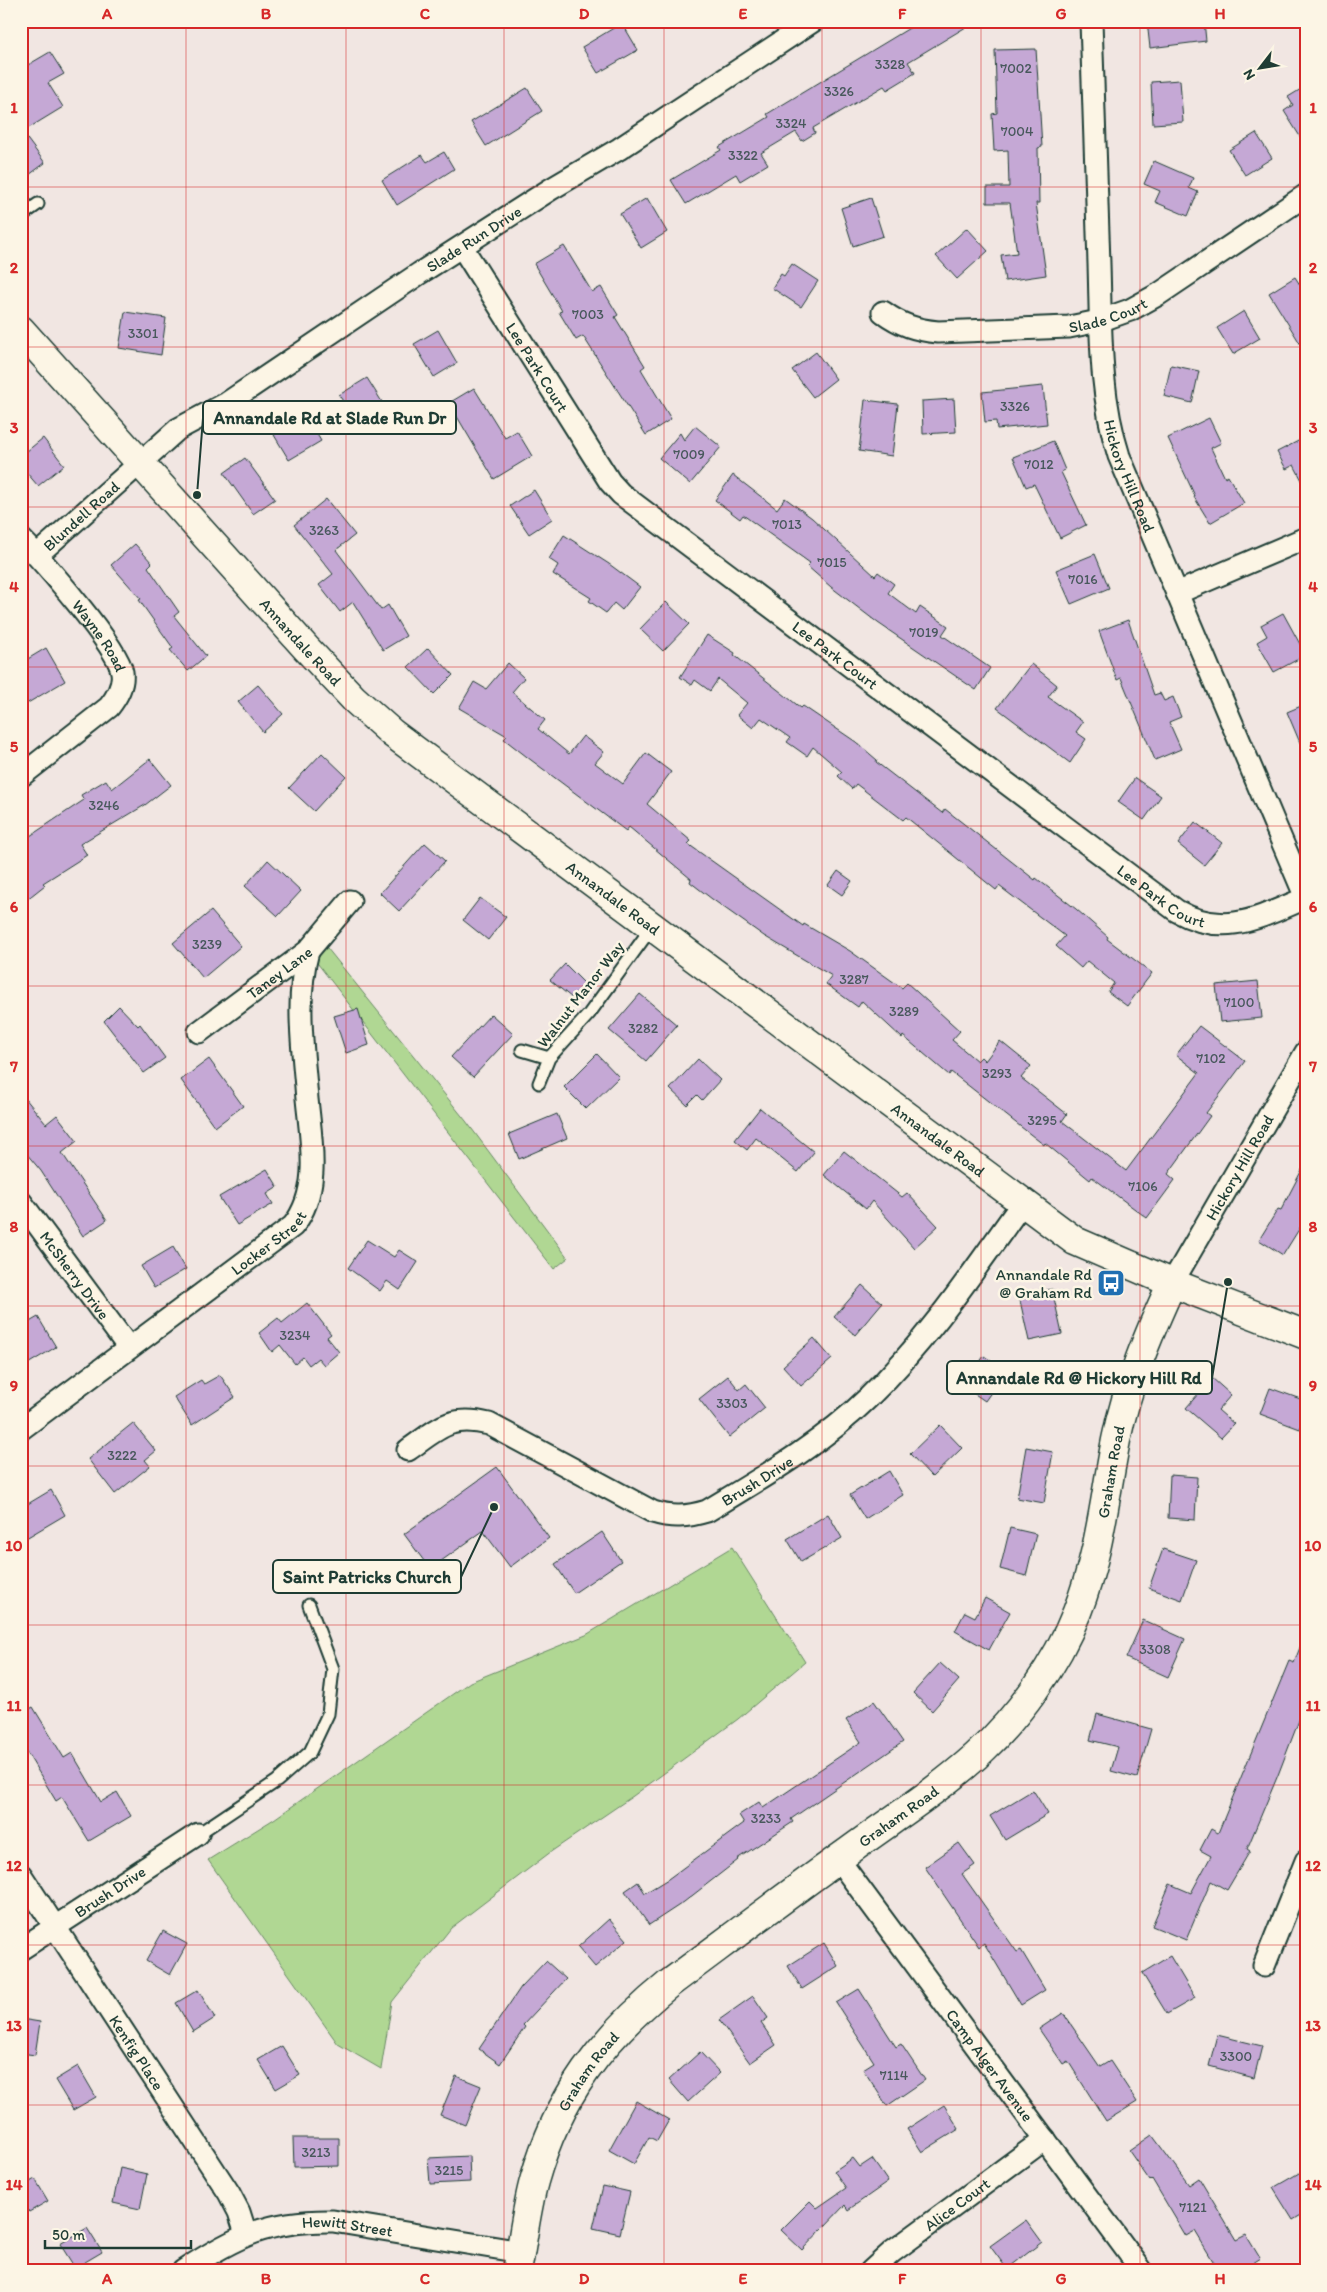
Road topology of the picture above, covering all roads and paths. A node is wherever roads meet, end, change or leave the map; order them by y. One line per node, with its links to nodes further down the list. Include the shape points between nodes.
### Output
1 (814, 21): 6 (street, Slade Run Drive, via 619,149)
2 (1091, 21): 8 (street, Hickory Hill Road)
3 (1306, 195): 8 (street, Slade Court, via 1159,294 1130,310)
4 (38, 204): 5 (lane)
5 (21, 216)
6 (462, 246): 10 (street, Slade Run Drive, via 227,403 178,429); 16 (street, Lee Park Court, via 610,482 621,494 1182,913 1205,923 1228,925 1247,922)
7 (883, 312): 8 (street, Slade Court, via 900,324 938,332 1068,327)
8 (1099, 321): 14 (street, Hickory Hill Road, via 1112,433)
9 (21, 330): 10 (main road, Annandale Road)
10 (141, 462): 13 (street, Blundell Road); 18 (main road, Annandale Road, via 354,699 392,733)
11 (1306, 538): 14 (street)
12 (21, 539): 13 (street, Blundell Road)
13 (37, 555): 15 (street, Wayne Road, via 119,662 122,682 110,707)
14 (1177, 593): 16 (street, Hickory Hill Road)
15 (21, 776)
16 (1306, 898)
17 (350, 901): 19 (street, Taney Lane)
18 (652, 927): 23 (lane, Walnut Manor Way, via 588,1014); 26 (main road, Annandale Road)
19 (308, 951): 20 (street, Taney Lane); 29 (street, Locker Street, via 301,995 312,1160 302,1214 292,1226)
20 (199, 1032)
21 (522, 1050): 23 (lane)
22 (1306, 1052): 27 (street, Hickory Hill Road)
23 (549, 1058): 24 (lane, Walnut Manor Way)
24 (539, 1083)
25 (21, 1202): 29 (street, McSherry Drive)
26 (1024, 1202): 27 (main road, Annandale Road, via 1075,1241); 31 (street, Brush Drive, via 904,1360 868,1399 813,1444 707,1511 690,1516 653,1512 488,1424 471,1420 456,1420 440,1427)
27 (1172, 1283): 28 (main road, Annandale Road); 34 (main road, Graham Road, via 1131,1382 1116,1439 1091,1574 1060,1648 1008,1723 977,1755)
28 (1306, 1335)
29 (129, 1348): 30 (street, Locker Street)
30 (21, 1430)
31 (408, 1450)
32 (309, 1605): 33 (lane, via 333,1669 328,1714 310,1752 276,1781)
33 (198, 1834): 37 (street, Brush Drive)
34 (838, 1859): 40 (street, Camp Alger Avenue); 42 (main road, Graham Road, via 670,1983 607,2041 578,2081 546,2146 534,2182)
35 (1306, 1861): 39 (street)
36 (21, 1875): 37 (street, Kenfig Place)
37 (55, 1927): 38 (street, Brush Drive); 41 (street, Kenfig Place, via 229,2193)
38 (21, 1949)
39 (1264, 1966)
40 (1045, 2139): 44 (street, Alice Court); 45 (street, Camp Alger Avenue)
41 (246, 2234): 42 (street, Hewitt Street, via 305,2220 333,2221); 43 (street, Hewitt Street)
42 (519, 2262)
43 (183, 2271)
44 (871, 2271)
45 (1142, 2271)

